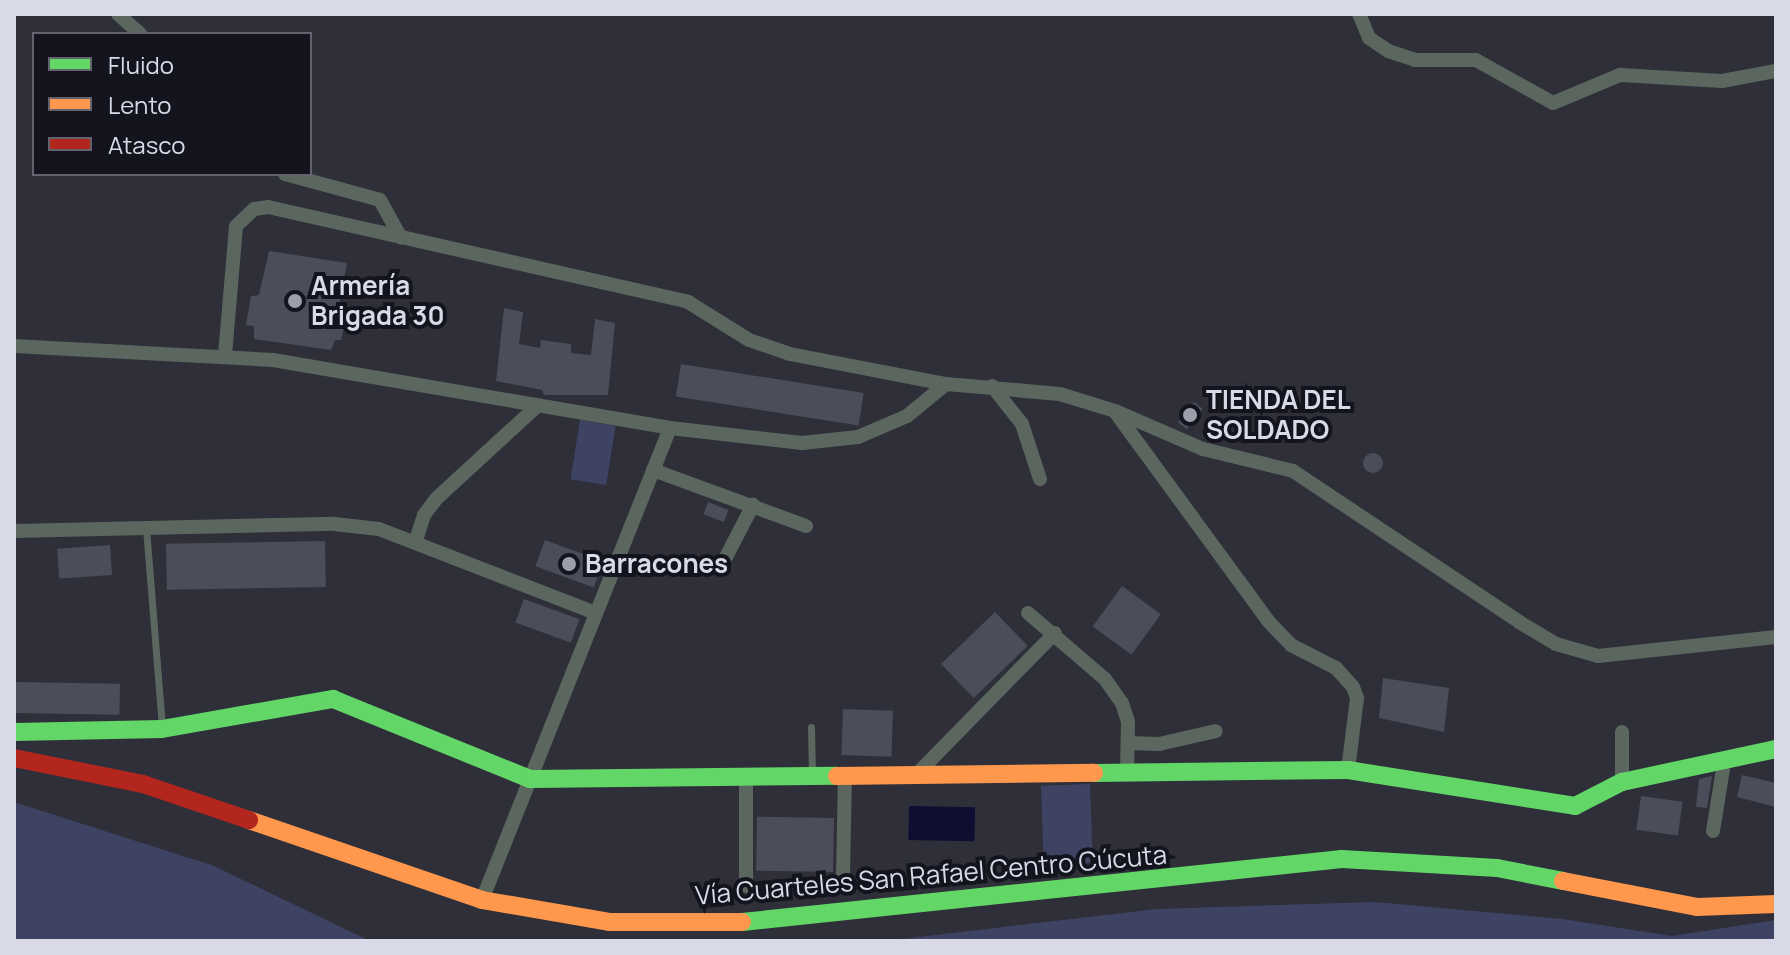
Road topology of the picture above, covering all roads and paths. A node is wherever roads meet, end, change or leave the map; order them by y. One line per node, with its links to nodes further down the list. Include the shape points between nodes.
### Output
1 (118, 14): 3 (street)
2 (1359, 14): 4 (street, via 1369,38 1388,51 1415,60 1476,60 1553,103 1620,75 1722,81)
3 (138, 32)
4 (1776, 71)
5 (292, 176): 6 (street, via 380,200)
6 (401, 238): 8 (street, via 268,207 254,209 236,226 232,240); 9 (street, via 688,302 749,340 790,354)
7 (14, 346): 8 (street)
8 (225, 355): 11 (street)
9 (946, 384): 10 (street); 13 (street, via 907,416 831,443)
10 (992, 386): 12 (street, via 1060,394); 15 (street, via 1022,424)
11 (536, 407): 13 (street); 20 (street, via 437,498 424,515)
12 (1115, 411): 25 (street, via 1203,449 1293,471 1556,644 1598,656); 35 (street, via 1268,621 1291,645 1336,668 1353,687 1357,698)
13 (670, 428): 14 (street)
14 (653, 470): 16 (street); 22 (street)
15 (1040, 479)
16 (753, 505): 17 (street); 21 (street)
17 (806, 526)
18 (146, 528): 19 (street); 20 (street, via 334,524); 27 (lane)
19 (14, 531)
20 (416, 540): 22 (street)
21 (726, 557)
22 (596, 613): 41 (street)
23 (1028, 613): 24 (street)
24 (1055, 633): 31 (street, via 1105,679 1122,703); 39 (street)
25 (1776, 637)
26 (811, 727): 37 (lane)
27 (162, 729): 29 (street); 41 (street, via 333,699)
28 (1216, 731): 31 (street, via 1159,744)
29 (14, 732)
30 (1622, 732): 42 (street)
31 (1128, 743): 36 (street)
32 (1776, 749): 34 (street)
33 (14, 758): 46 (street, Vía Cuarteles San Rafael Centro Cúcuta, via 143,784)
34 (1724, 763): 42 (street); 43 (street)
35 (1348, 770): 36 (street); 42 (street, via 1575,806)
36 (1127, 773): 39 (street)
37 (812, 776): 38 (street); 40 (street)
38 (845, 776): 39 (street); 44 (street)
39 (915, 776)
40 (746, 777): 41 (street); 45 (street)
41 (530, 779): 46 (street)
42 (1622, 782)
43 (1713, 831)
44 (843, 877)
45 (746, 886)
46 (482, 900): 47 (street, Vía Cuarteles San Rafael Centro Cúcuta, via 609,922 756,922 1342,859 1497,868 1697,907)
47 (1776, 904)

